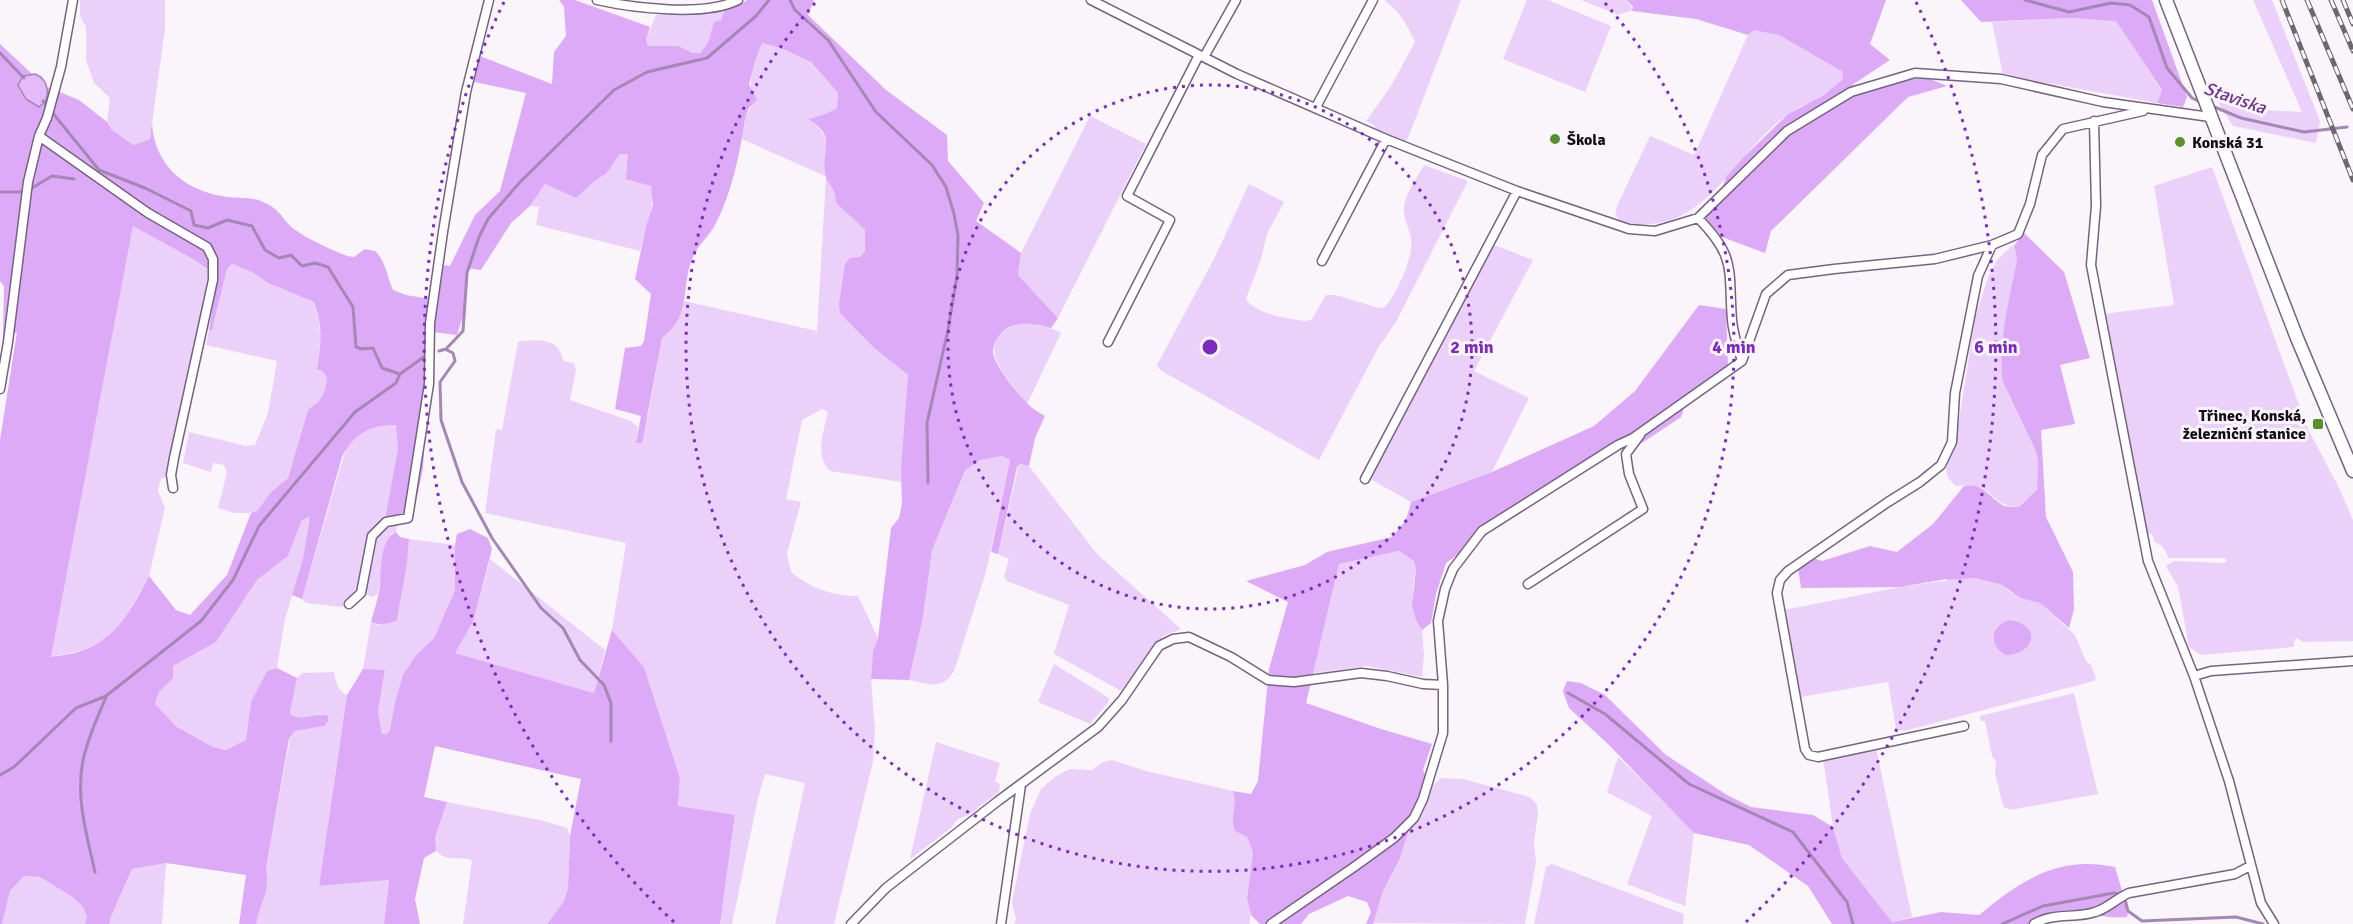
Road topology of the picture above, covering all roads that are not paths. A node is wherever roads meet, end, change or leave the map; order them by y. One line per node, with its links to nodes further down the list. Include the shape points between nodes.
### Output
1 (73, 0): 14 (street, via 58,77)
2 (489, 0): 28 (street, via 466,92 443,232 430,323 429,384 408,518 386,522 372,536 361,593)
3 (597, 0): 4 (street, via 624,6 691,9 727,6)
4 (738, 0)
5 (1091, 0): 9 (street)
6 (1236, 0): 9 (street)
7 (1373, 0): 10 (street)
8 (2166, 0): 12 (main road)
9 (1202, 56): 10 (street); 20 (street, via 1127,196 1170,220)
10 (1316, 107): 15 (street)
11 (2149, 110): 12 (street); 13 (street); 17 (street, via 2001,79 1915,72 1851,92 1787,130)
12 (2210, 117): 24 (main road)
13 (2094, 121): 18 (street, via 2063,129 2042,155 2018,234); 30 (street, via 2096,206 2091,265 2148,561)
14 (39, 136): 22 (street, via 28,182); 26 (street, via 148,213 207,247 213,259 213,280 171,475)
15 (1386, 139): 16 (street); 19 (street)
16 (1517, 191): 17 (street, via 1629,229 1655,231); 25 (street)
17 (1698, 218): 21 (street, via 1725,252 1732,278 1732,323)
18 (1992, 245): 21 (street, via 1935,259 1788,275 1766,294); 32 (street, via 1978,276 1955,393 1952,442 1941,465 1788,570 1777,593 1809,755 1818,757)
19 (1322, 261)
20 (1108, 342)
21 (1742, 361): 23 (street)
22 (0, 389)
23 (1642, 432): 27 (street, via 1626,454 1629,474 1643,509); 31 (street, via 1482,531 1453,569 1445,589 1438,621)
24 (2353, 471)
25 (1365, 479)
26 (173, 488)
27 (1528, 584)
28 (349, 603)
29 (2353, 661): 30 (street, via 2211,671)
30 (2194, 676): 34 (street, via 2229,781)
31 (1443, 685): 33 (street, via 1361,673 1294,682 1268,680 1189,637 1173,639 1159,646 1098,728); 37 (street, via 1443,733 1424,799 1414,818 1394,838)
32 (1964, 726)
33 (1021, 785): 35 (street, via 886,888); 36 (street)
34 (2250, 866): 38 (street, via 2235,874 2129,893 2096,912 2059,916); 39 (street, via 2261,903)
35 (851, 924)
36 (1001, 924)
37 (1271, 924)
38 (2034, 924)
39 (2274, 924)

